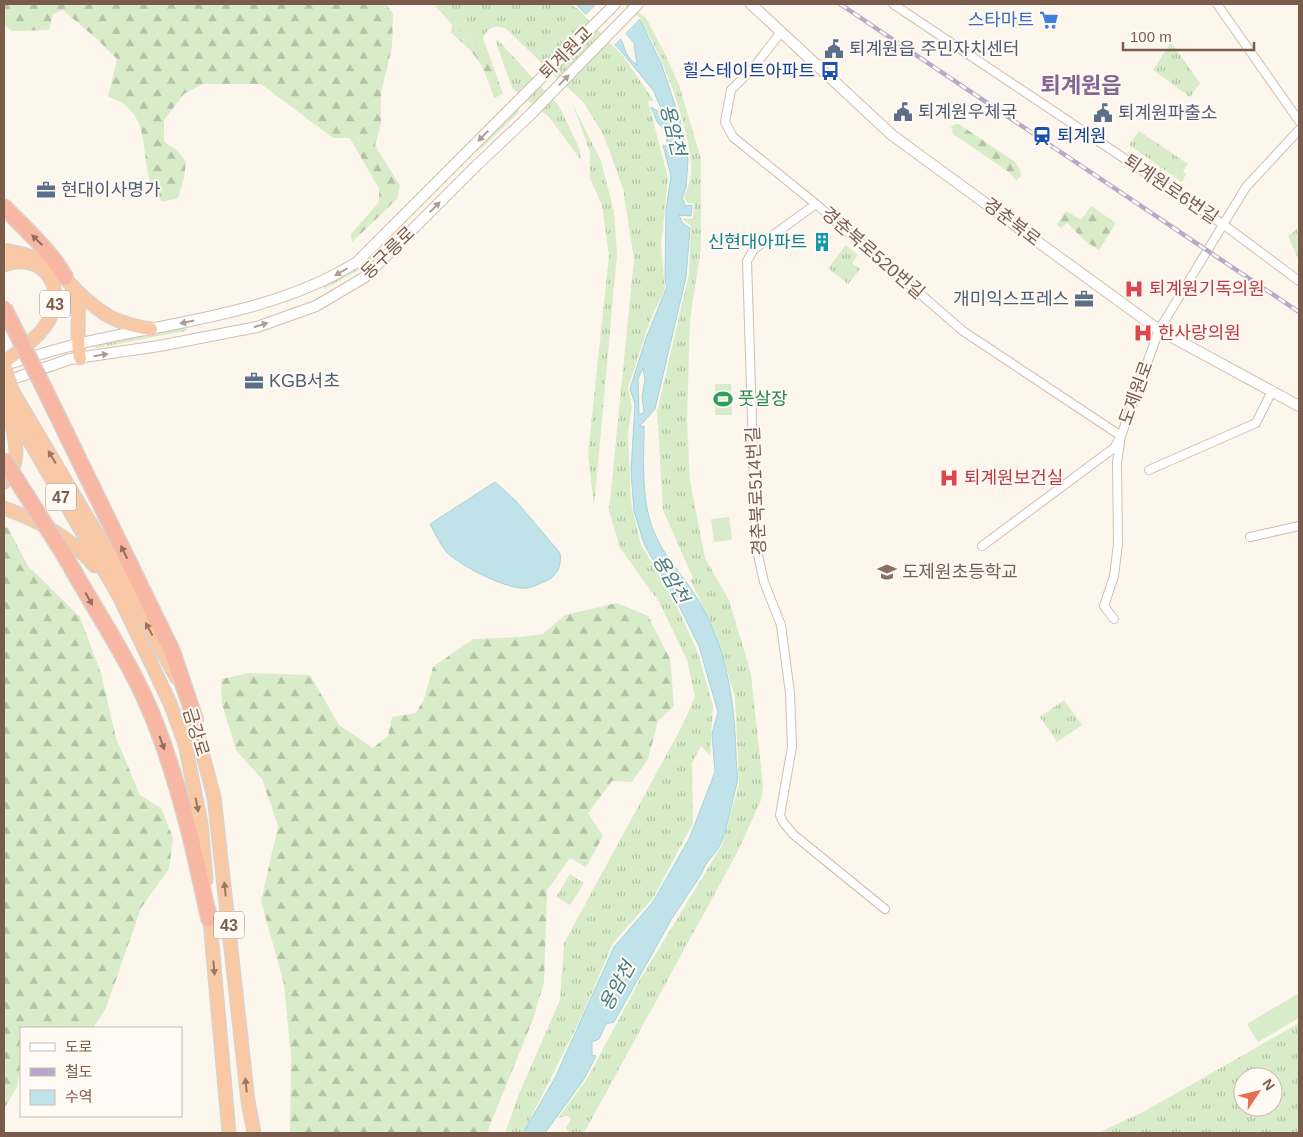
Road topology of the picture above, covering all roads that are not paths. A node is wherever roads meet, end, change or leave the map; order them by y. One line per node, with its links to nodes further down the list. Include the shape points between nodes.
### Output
1 (614, 4): 7 (street, 퇴계원교)
2 (638, 4): 21 (street, 동구릉로, one-way to 2, via 257,327 316,306 365,277)
3 (751, 4): 6 (street, 경춘북로)
4 (893, 4): 12 (street, 퇴계원로6번길)
5 (1217, 4): 8 (street)
6 (781, 32): 10 (street, 경춘북로520번길, via 731,90 725,122 734,137); 19 (street, 경춘북로, via 892,135)
7 (518, 102): 18 (street, 동구릉로, one-way to 18, via 351,266 309,288 275,299)
8 (1299, 121)
9 (1299, 130): 12 (street, 도제원로, via 1246,187)
10 (816, 204): 28 (street, 경춘북로520번길, via 963,331); 39 (street, 경춘북로514번길, via 768,237 754,249 747,262 756,546 764,582 781,625 790,693 792,747 780,815 794,835)
11 (4, 207): 16 (highway, one-way to 11, via 50,254)
12 (1224, 225): 15 (street, 퇴계원로6번길); 19 (street, 도제원로)
13 (4, 250): 16 (highway, via 36,258)
14 (4, 264): 22 (highway, 43, via 21,260 42,268 52,280 56,297 53,311 42,331)
15 (1299, 281)
16 (70, 283): 18 (highway, via 112,318 125,325); 20 (highway, via 78,299)
17 (4, 308): 38 (highway, one-way to 17, bridge, via 172,651)
18 (151, 329): 20 (street, 동구릉로)
19 (1159, 330): 25 (street, 경춘북로); 28 (street, 도제원로)
20 (77, 344): 21 (highway); 22 (street, 동구릉로)
21 (80, 358): 24 (street, 동구릉로)
22 (4, 365): 26 (highway, 43, bridge)
23 (4, 375): 26 (highway, 금강로 / 47, bridge)
24 (4, 382)
25 (1272, 391): 27 (street, 경춘북로); 30 (street, via 1256,423)
26 (7, 395): 31 (highway, via 17,453 12,474); 36 (highway, 금강로 / 47); 38 (highway, 금강로 / 43, one-way to 26, via 110,556)
27 (1299, 406)
28 (1121, 436): 35 (street, 도제원로, via 1114,448); 37 (street, via 1118,544 1114,576 1104,606)
29 (4, 460): 40 (highway, one-way to 40, bridge, via 65,556 150,710 190,832)
30 (1149, 470)
31 (4, 482)
32 (4, 508): 36 (highway, 43, via 68,538)
33 (1299, 526): 34 (street)
34 (1250, 537)
35 (982, 546)
36 (119, 596): 40 (highway, 금강로 / 43, one-way to 40, via 170,703 185,744 201,823)
37 (1114, 619)
38 (195, 719): 42 (highway, 금강로 / 43, one-way to 38, via 214,797)
39 (885, 909)
40 (209, 919): 41 (highway, 금강로 / 43, one-way to 41)
41 (229, 1133)
42 (254, 1133)

